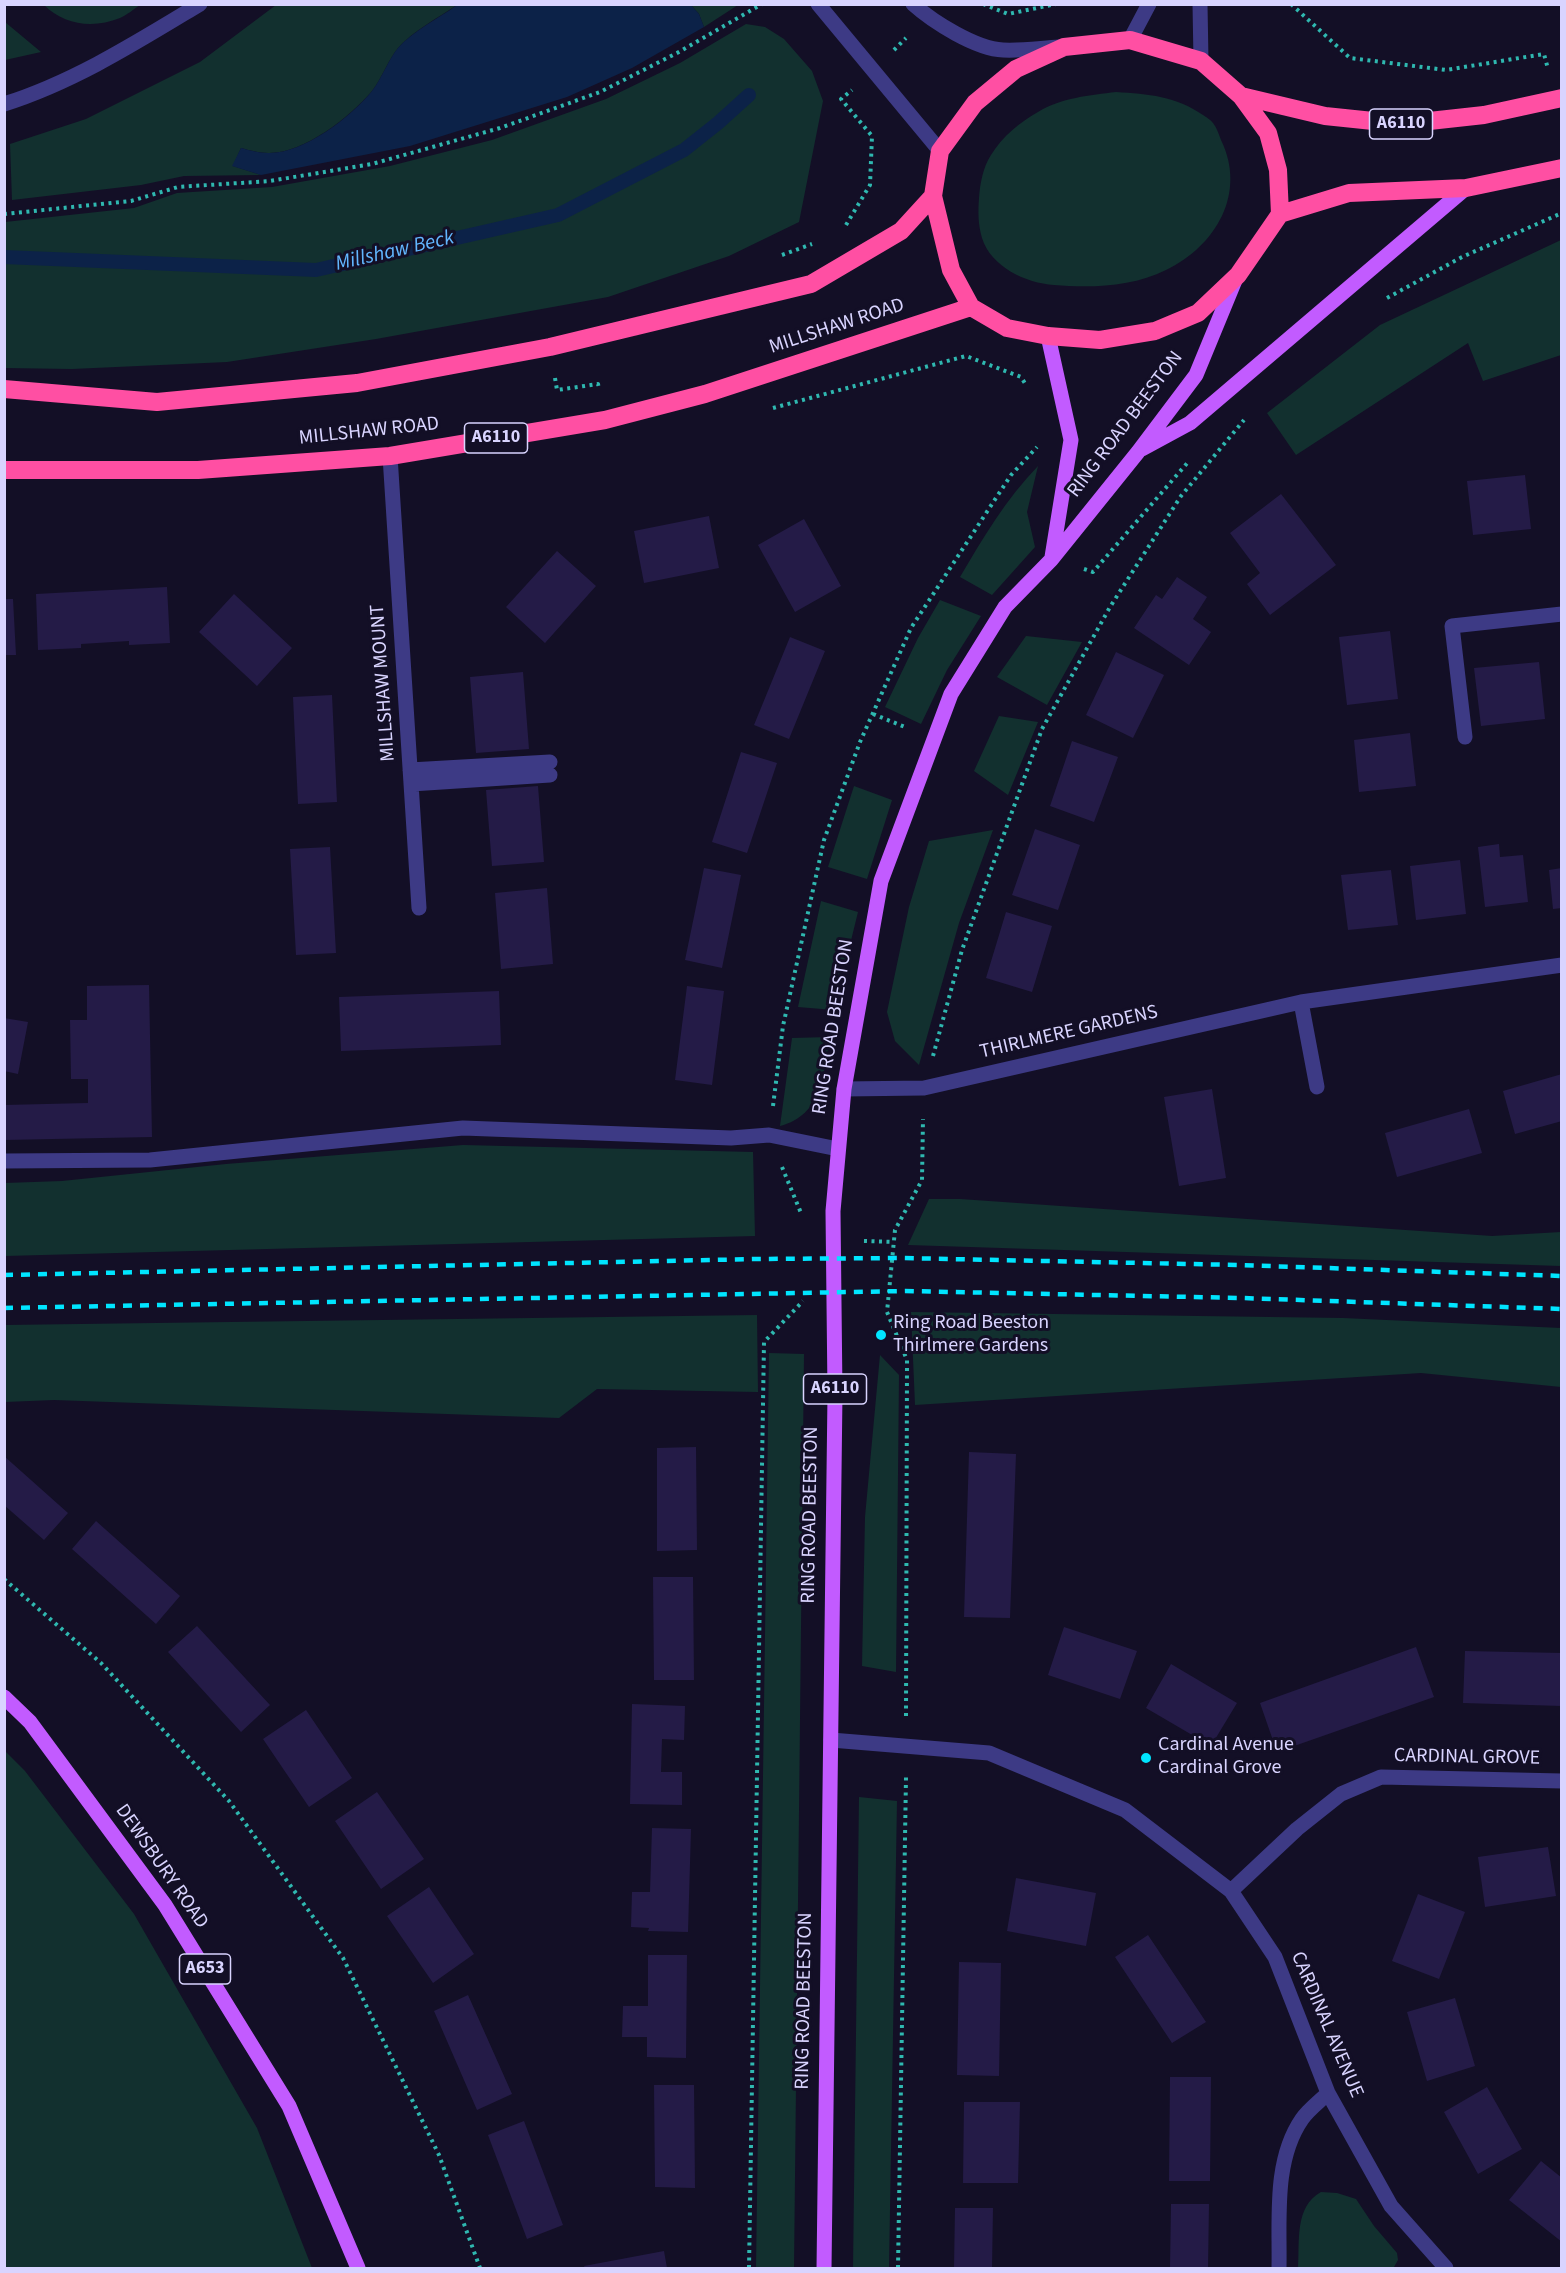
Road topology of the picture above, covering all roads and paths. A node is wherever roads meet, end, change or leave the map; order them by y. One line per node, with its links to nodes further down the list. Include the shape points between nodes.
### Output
1 (200, 4): 15 (street, via 121,52)
2 (762, 4): 20 (path, via 600,92 500,128 372,164 270,181 178,187 131,201)
3 (818, 4): 16 (street)
4 (913, 4): 11 (street, via 963,38 1001,50)
5 (983, 4): 6 (path, via 1008,14)
6 (1056, 4)
7 (1149, 4): 10 (street)
8 (1200, 4): 12 (street)
9 (1291, 4): 14 (path, via 1350,58 1446,70 1544,54)
10 (1130, 40): 11 (highway); 12 (highway)
11 (1064, 47): 16 (highway, via 1016,69 975,103)
12 (1201, 61): 13 (highway)
13 (1241, 96): 14 (highway, A6110, via 1325,116 1402,124 1485,115); 21 (highway, via 1268,133 1278,170)
14 (1560, 98)
15 (4, 104)
16 (940, 151): 19 (highway)
17 (1562, 168): 18 (highway)
18 (1466, 188): 21 (highway, via 1349,193); 26 (main road, via 1190,423)
19 (933, 195): 23 (highway, via 951,270); 25 (highway, via 901,231 811,284 550,347 357,383 157,402)
20 (4, 213)
21 (1280, 214): 22 (highway)
22 (1238, 275): 24 (highway, via 1198,313 1155,331 1100,340); 26 (main road, RING ROAD BEESTON, via 1196,375)
23 (971, 307): 24 (highway, via 1007,328); 27 (highway, MILLSHAW ROAD / A6110, via 705,394 616,417)
24 (1048, 336): 29 (main road, RING ROAD BEESTON, via 1071,440)
25 (4, 389)
26 (1138, 452): 29 (main road, RING ROAD BEESTON)
27 (390, 456): 28 (highway, MILLSHAW ROAD / A6110, via 198,470); 35 (street, MILLSHAW MOUNT)
28 (4, 471)
29 (1051, 560): 33 (main road, RING ROAD BEESTON / A6110, via 1005,607 951,694)
30 (1562, 614): 32 (street, via 1452,626)
31 (873, 714): 33 (path)
32 (1465, 737)
33 (934, 739): 40 (main road, RING ROAD BEESTON / A6110, via 881,881)
34 (550, 769): 35 (street)
35 (411, 777): 36 (street, MILLSHAW MOUNT)
36 (419, 908)
37 (1562, 965): 38 (street, THIRLMERE GARDENS)
38 (1301, 1002): 39 (street); 40 (street, THIRLMERE GARDENS, via 924,1088)
39 (1317, 1087)
40 (844, 1089): 41 (main road, RING ROAD BEESTON / A6110)
41 (838, 1149): 42 (street, via 769,1135 730,1138 463,1128 150,1160); 45 (main road, RING ROAD BEESTON / A6110, via 833,1211)
42 (4, 1161)
43 (4, 1579): 51 (path, via 101,1663 229,1801 343,1958 439,2155)
44 (4, 1697): 50 (main road, DEWSBURY ROAD / A653, via 30,1722 165,1905 289,2106)
45 (831, 1740): 46 (street, CARDINAL AVENUE); 52 (main road, RING ROAD BEESTON / A6110)
46 (906, 1746): 48 (street, CARDINAL AVENUE, via 989,1753 1125,1810); 53 (path)
47 (1562, 1781): 48 (street, CARDINAL GROVE, via 1381,1778 1341,1794)
48 (1231, 1891): 49 (street, CARDINAL AVENUE, via 1275,1957)
49 (1328, 2093): 54 (street, via 1302,2118 1289,2143 1281,2174); 55 (street, CARDINAL AVENUE, via 1391,2206)
50 (358, 2268)
51 (480, 2268)
52 (824, 2268)
53 (898, 2268)
54 (1279, 2268)
55 (1446, 2268)

